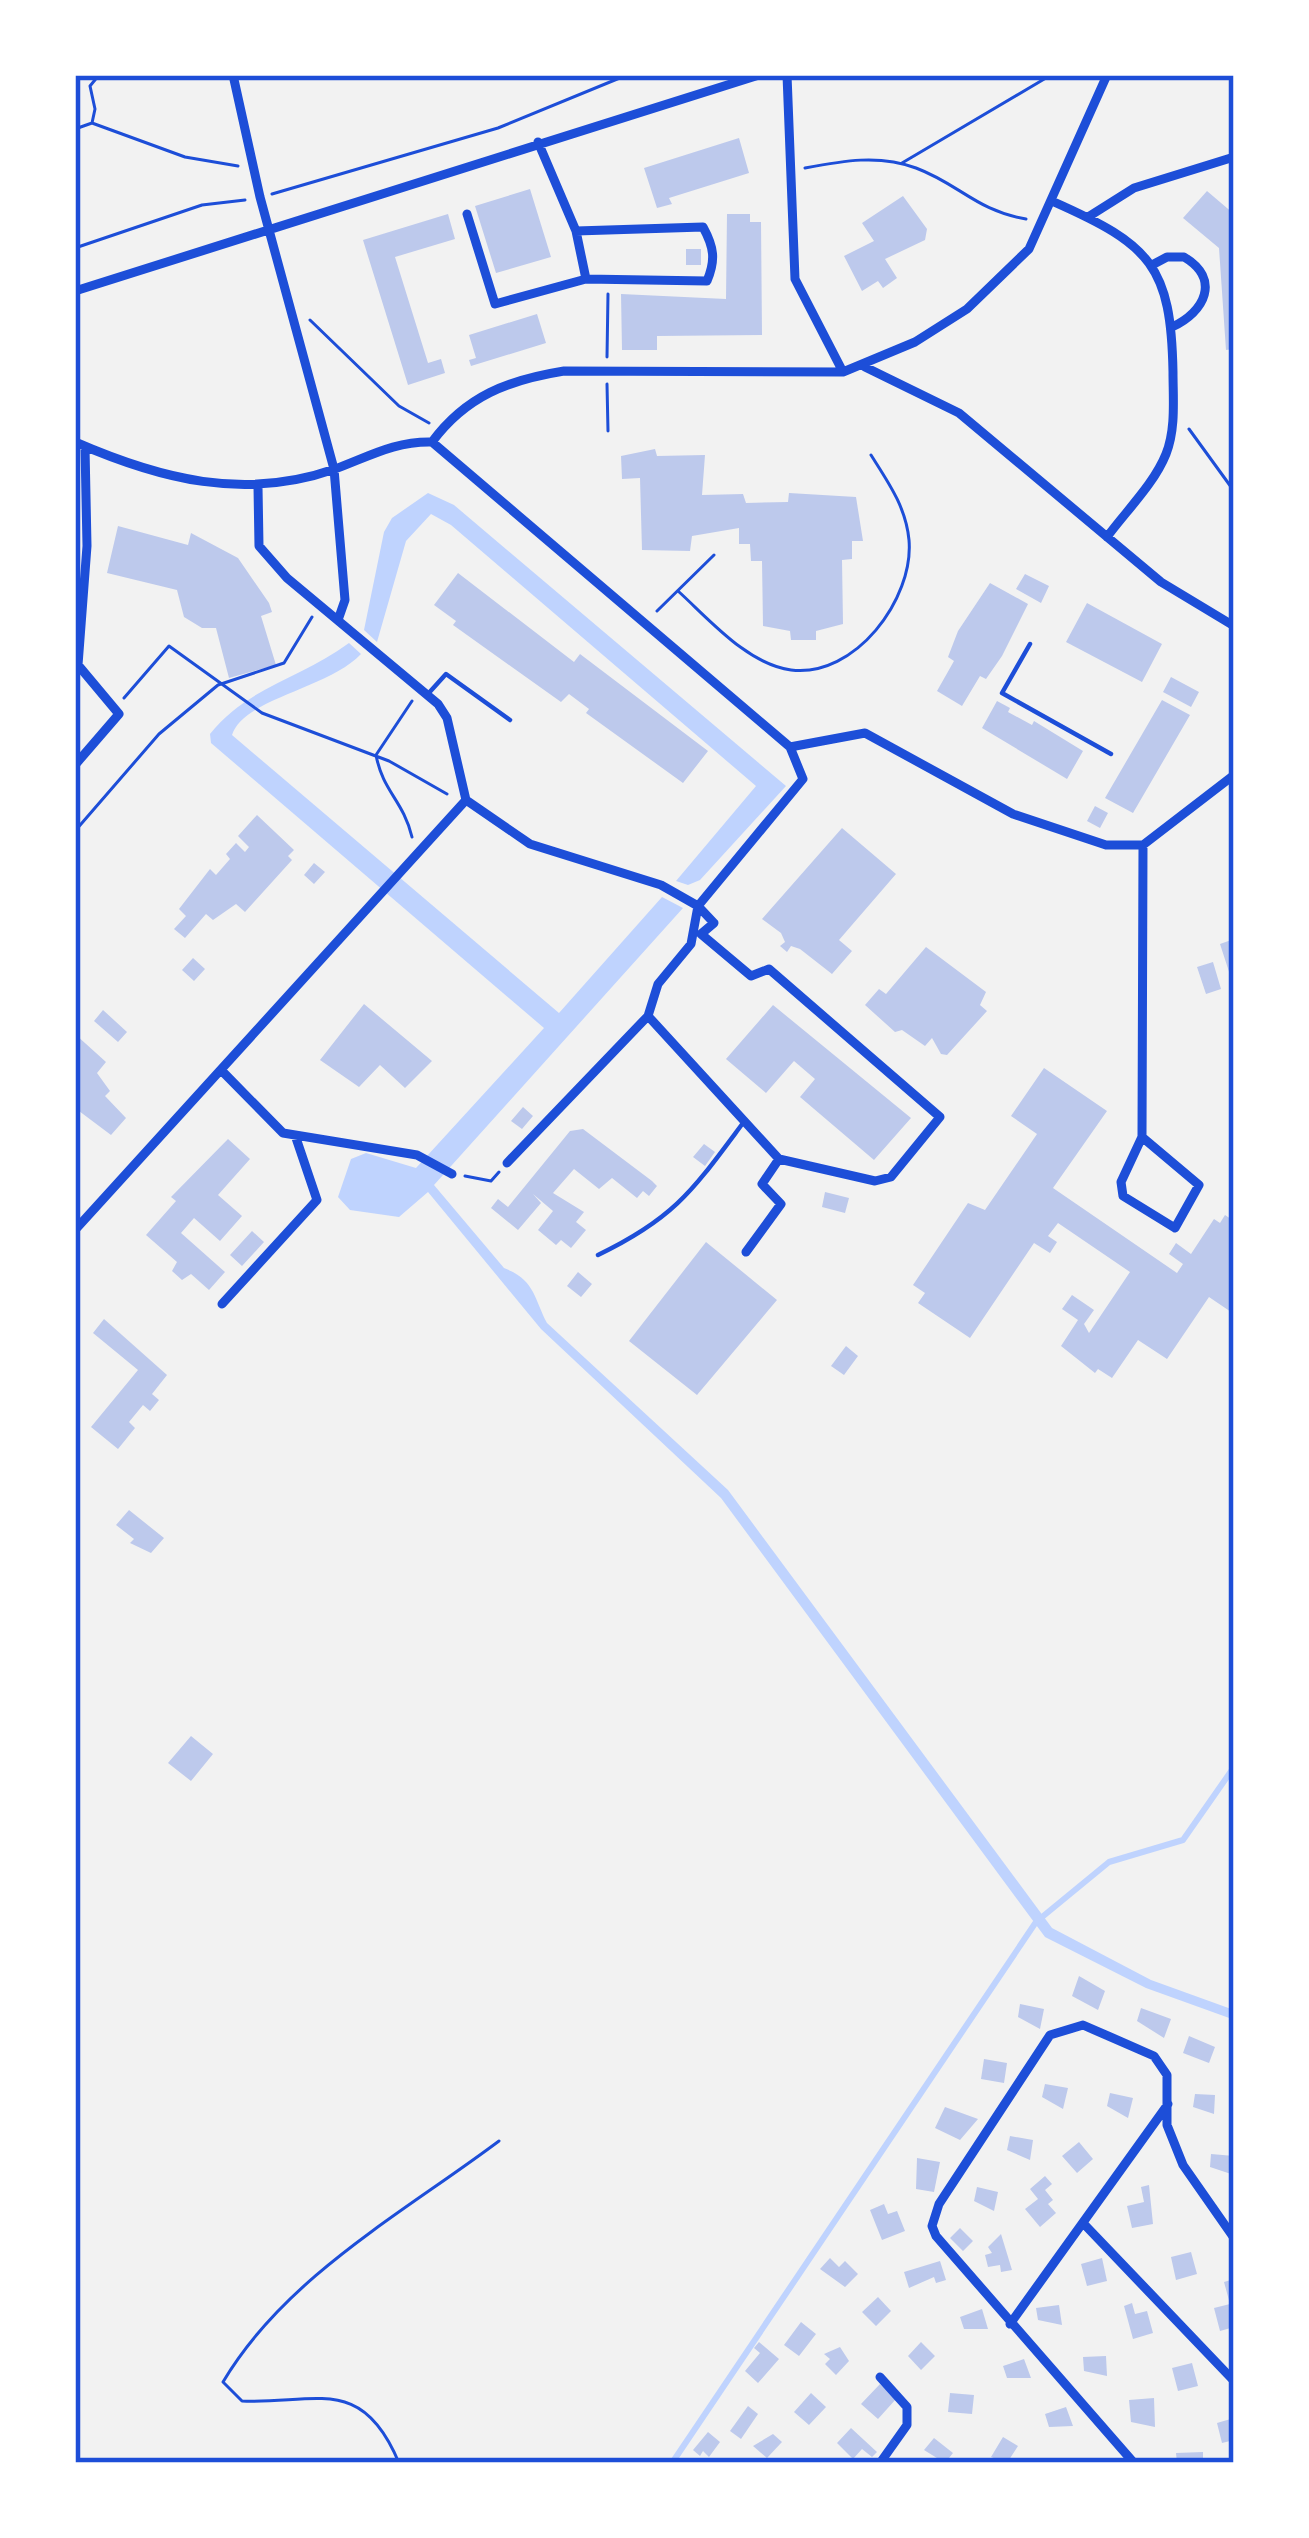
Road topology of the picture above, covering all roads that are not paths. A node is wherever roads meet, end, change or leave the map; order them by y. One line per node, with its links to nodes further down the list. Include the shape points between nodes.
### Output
1 (233, 75): 10 (street)
2 (759, 75): 5 (street)
3 (787, 75): 17 (street, via 794,279)
4 (1107, 75): 7 (street)
5 (538, 142): 10 (street); 11 (street)
6 (1234, 158): 9 (street, via 1134,188)
7 (1054, 202): 9 (street); 16 (street, via 1029,249 968,309)
8 (467, 214): 13 (street, via 495,304)
9 (1088, 217): 12 (street)
10 (269, 230): 14 (street); 20 (street)
11 (576, 231): 13 (street); 13 (street, via 703,227 713,246 707,281)
12 (1152, 265): 15 (street, via 1168,295); 15 (street, via 1184,257 1204,277 1203,303)
13 (586, 279)
14 (75, 291)
15 (1172, 327): 22 (street, via 1174,408 1160,466)
16 (866, 367): 17 (street); 22 (street, via 959,413)
17 (843, 372): 18 (street, via 564,371 479,396)
18 (432, 442): 20 (street, via 380,449); 28 (street)
19 (80, 445): 21 (street, via 152,472); 30 (street, via 87,546 78,665 117,706 116,720)
20 (334, 469): 21 (street); 23 (street, via 345,600)
21 (258, 487): 23 (street, via 260,546)
22 (1107, 537): 24 (street)
23 (338, 620): 26 (street)
24 (1234, 626)
25 (1030, 644): 29 (lane, via 1003,693)
26 (424, 693): 27 (lane, via 446,674); 32 (street, via 447,718)
27 (509, 720)
28 (790, 747): 33 (street, via 865,733 1013,814 1106,845); 34 (street, via 803,779)
29 (1111, 754)
30 (75, 765)
31 (1234, 775): 33 (street)
32 (466, 800): 34 (street, via 530,844 661,885); 36 (street)
33 (1144, 845): 39 (street)
34 (698, 906): 35 (street, via 691,944 658,984); 40 (street, via 714,923 701,934 751,976 769,969 940,1118 891,1177 875,1181)
35 (648, 1016): 37 (street); 41 (street)
36 (223, 1072): 38 (street, via 283,1133); 43 (street)
37 (743, 1123): 40 (street); 45 (lane, via 682,1205)
38 (295, 1135): 42 (street, via 417,1155); 46 (street, via 317,1200)
39 (1142, 1137): 39 (street, via 1199,1185 1175,1228 1123,1196 1125,1169)
40 (778, 1159): 44 (street, via 762,1184 781,1204)
41 (507, 1163)
42 (452, 1174)
43 (75, 1230)
44 (746, 1252)
45 (598, 1256)
46 (222, 1304)
47 (1169, 2102): 48 (street); 49 (street, via 1167,2125 1183,2165); 50 (street, via 1167,2075 1135,2044 1083,2025 1050,2035 932,2226)
48 (1084, 2224): 50 (street); 52 (street)
49 (1234, 2237)
50 (1010, 2324): 54 (street)
51 (880, 2377): 53 (street, via 907,2407 907,2425)
52 (1234, 2381)
53 (880, 2463)
54 (1134, 2463)

